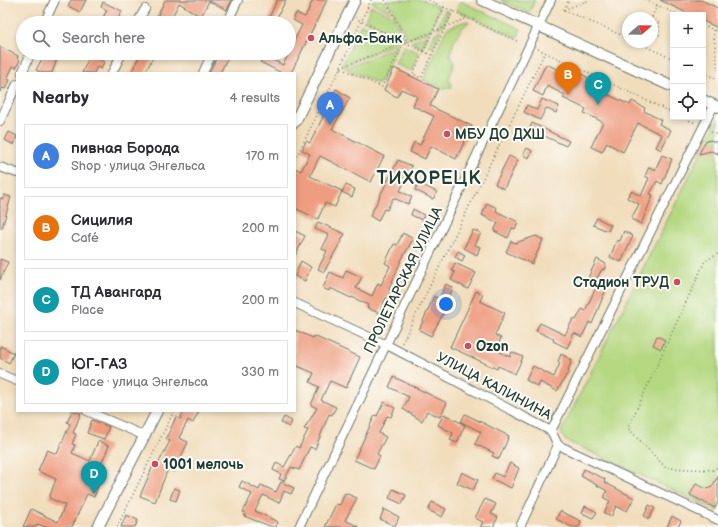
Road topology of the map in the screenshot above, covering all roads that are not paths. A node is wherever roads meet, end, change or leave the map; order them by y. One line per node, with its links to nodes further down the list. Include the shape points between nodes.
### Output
1 (55, 0): 7 (street)
2 (238, 0): 9 (street)
3 (355, 0): 21 (main road)
4 (482, 0): 10 (main road)
5 (551, 0): 10 (street, ПРОЛЕТАРСКАЯ УЛИЦА)
6 (144, 9): 8 (street)
7 (47, 16)
8 (141, 16)
9 (230, 16)
10 (538, 27): 18 (main road); 26 (street, ПРОЛЕТАРСКАЯ УЛИЦА)
11 (28, 60): 14 (street)
12 (118, 60): 15 (street)
13 (209, 60): 16 (street)
14 (22, 72)
15 (112, 72)
16 (203, 72)
17 (16, 86): 22 (street)
18 (670, 86)
19 (706, 101): 20 (main road)
20 (716, 106): 31 (street)
21 (296, 120)
22 (0, 121)
23 (0, 167): 24 (street)
24 (16, 174)
25 (296, 303): 26 (street, УЛИЦА КАЛИНИНА)
26 (387, 345): 31 (street, УЛИЦА КАЛИНИНА); 36 (street, ПРОЛЕТАРСКАЯ УЛИЦА)
27 (0, 374): 28 (street)
28 (16, 381)
29 (89, 412): 32 (street)
30 (157, 412): 32 (main road)
31 (550, 431): 33 (street, УЛИЦА КАЛИНИНА)
32 (145, 436): 35 (main road)
33 (558, 445): 34 (street); 37 (street)
34 (718, 520)
35 (98, 527)
36 (299, 527)
37 (520, 527)

